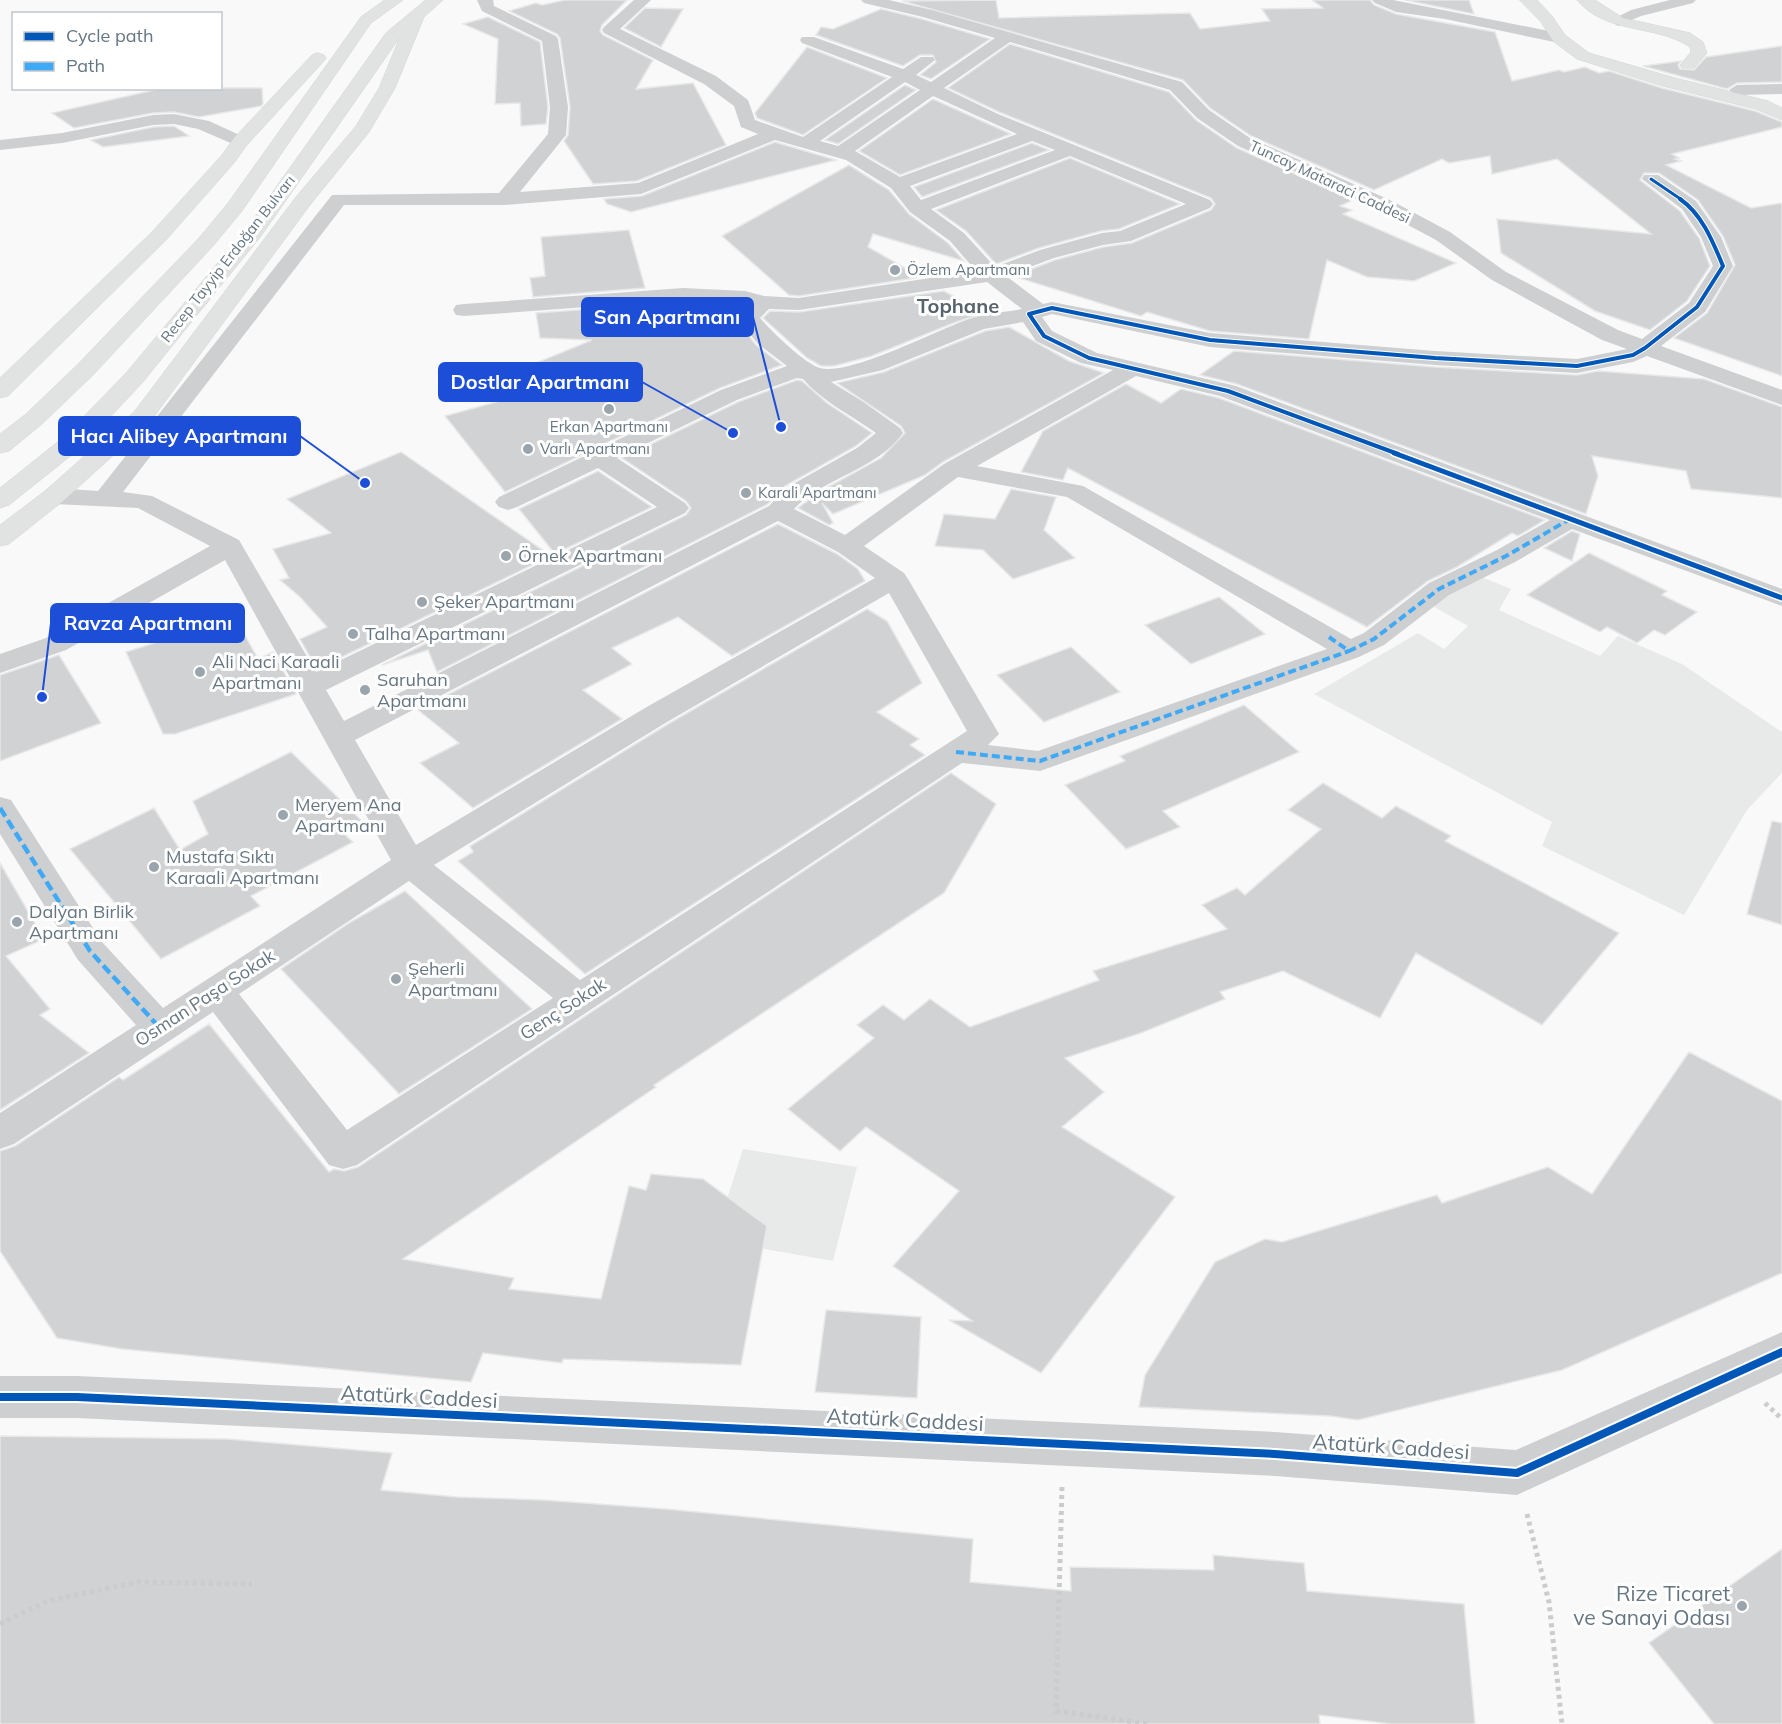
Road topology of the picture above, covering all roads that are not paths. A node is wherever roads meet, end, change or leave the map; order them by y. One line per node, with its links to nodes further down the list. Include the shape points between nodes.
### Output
1 (395, 0): 11 (main road, Recep Tayyip Erdoğan Bulvarı)
2 (435, 0): 10 (main road, Recep Tayyip Erdoğan Bulvarı)
3 (484, 0): 35 (street, via 487,8 550,39 559,107 557,135)
4 (643, 0): 26 (street, via 610,30 710,80 742,104 747,123)
5 (869, 0): 15 (street, Tuncay Mataraci Caddesi)
6 (1380, 0): 14 (street, via 1516,28)
7 (1528, 0): 14 (main road)
8 (1585, 0): 12 (main road)
9 (1688, 0): 12 (street)
10 (417, 15): 49 (main road, via 387,88 363,128 303,201 142,417); 51 (main road, Recep Tayyip Erdoğan Bulvarı, via 392,36 254,231 101,413 74,441)
11 (366, 20): 28 (main road, via 313,62); 46 (main road, Recep Tayyip Erdoğan Bulvarı, via 235,207 192,258 41,412)
12 (1618, 21): 13 (main road); 18 (main road, via 1684,36 1697,45 1699,53)
13 (1598, 24)
14 (1560, 31): 19 (main road, via 1583,56)
15 (1008, 36): 21 (street); 41 (street, Tuncay Mataraci Caddesi, via 1176,86 1203,114 1244,142 1385,205 1443,236 1499,276 1555,307)
16 (808, 40): 20 (street)
17 (927, 60): 20 (street)
18 (1688, 65): 19 (main road); 23 (main road)
19 (1615, 67): 25 (main road, via 1762,105)
20 (903, 75): 21 (street); 29 (street)
21 (933, 89): 27 (street); 32 (street)
22 (1782, 89): 23 (street)
23 (1737, 90): 24 (main road)
24 (1782, 109)
25 (1782, 115)
26 (774, 134): 29 (street); 35 (street, via 641,188)
27 (1034, 134): 31 (street); 34 (street)
28 (240, 142): 30 (street, via 203,125 174,119); 44 (main road, via 159,236)
29 (806, 143): 32 (street)
30 (0, 145)
31 (1071, 150): 36 (street); 37 (street, via 1203,204 1124,237 1047,254)
32 (841, 153): 34 (street)
33 (1651, 179): 41 (street, via 1689,205 1711,237 1723,266 1697,307)
34 (898, 184): 36 (street)
35 (504, 199): 50 (street, via 339,199)
36 (917, 208): 37 (street, via 957,237)
37 (991, 275): 38 (street, via 799,304); 40 (street)
38 (763, 302): 39 (street, via 745,297 683,294); 43 (street, via 748,318 766,339)
39 (464, 310)
40 (1034, 312): 41 (street, via 1052,308 1210,340 1435,358 1577,366 1633,355); 42 (street, via 1044,336 1089,358); 43 (street, via 979,323 875,365 829,376)
41 (1645, 348): 45 (street, Tuncay Mataraci Caddesi)
42 (1132, 369): 48 (street); 55 (street, via 1228,391)
43 (810, 374): 47 (street, via 795,372 729,395); 54 (street, via 825,390 891,433 866,453 795,493)
44 (0, 391)
45 (1782, 398)
46 (0, 446)
47 (600, 458): 52 (street); 56 (street, via 676,508)
48 (954, 469): 59 (street); 62 (street, via 1074,490)
49 (54, 496): 50 (street); 53 (main road); 57 (main road)
50 (105, 499): 58 (street, via 143,501)
51 (0, 500)
52 (508, 502)
53 (0, 507)
54 (778, 511): 56 (street); 59 (street)
55 (1570, 519): 61 (street); 62 (street, via 1439,589 1374,639)
56 (679, 534): 64 (street); 65 (street)
57 (0, 538)
58 (230, 546): 63 (street, via 56,644); 64 (street)
59 (847, 546): 60 (street)
60 (894, 579): 66 (street, Genç Sokak, via 984,734); 68 (street, Osman Paşa Sokak, via 656,715)
61 (1782, 598)
62 (1350, 651): 66 (street, via 1040,761)
63 (0, 664)
64 (310, 686): 65 (street)
65 (338, 736): 68 (street)
66 (956, 752): 70 (street, Genç Sokak)
67 (0, 808): 71 (street, via 90,951)
68 (410, 864): 69 (street, Osman Paşa Sokak); 70 (street)
69 (216, 990): 70 (street, Genç Sokak, via 343,1153); 71 (street, Osman Paşa Sokak)
70 (579, 998)
71 (159, 1027): 72 (street, Osman Paşa Sokak)
72 (0, 1133)
73 (1782, 1352): 74 (street, Atatürk Caddesi, via 1517,1473 1275,1454 101,1398)
74 (0, 1397)

